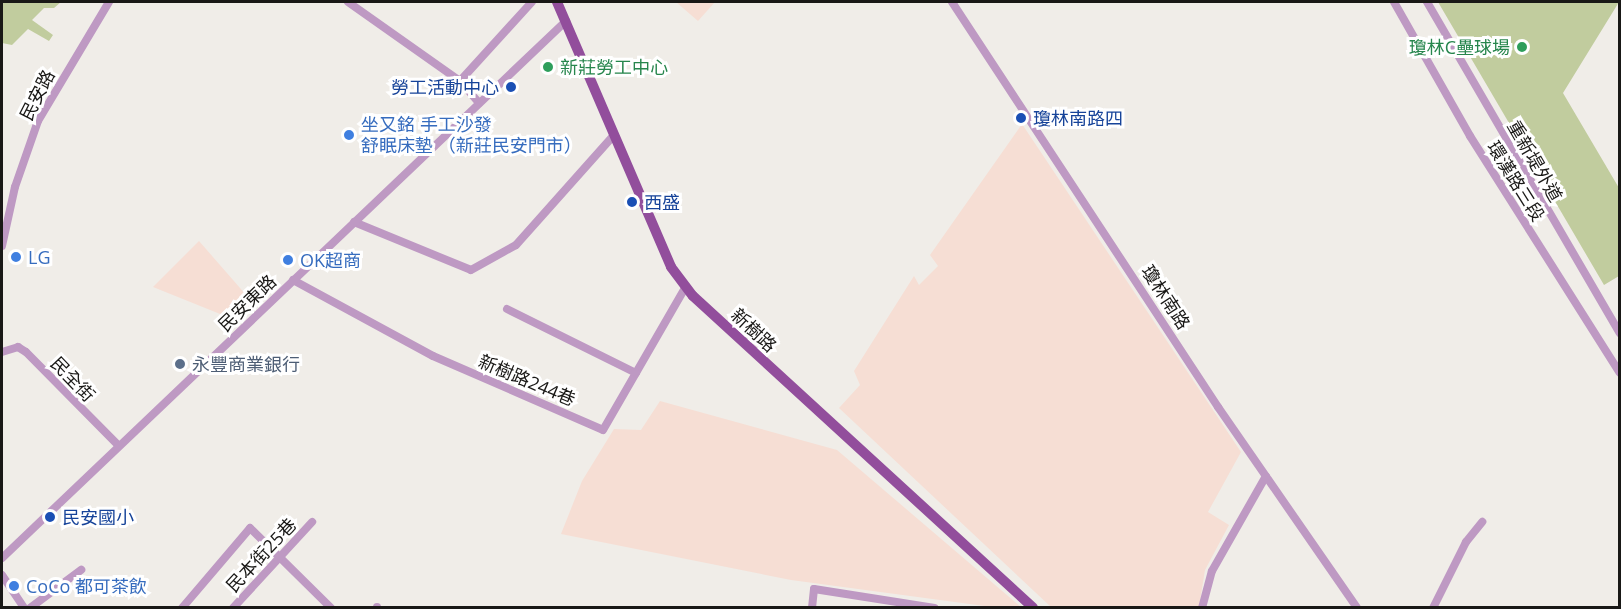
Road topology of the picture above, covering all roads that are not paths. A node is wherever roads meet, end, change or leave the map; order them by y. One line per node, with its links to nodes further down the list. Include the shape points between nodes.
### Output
1 (109, 2): 13 (street, 民安路, via 38,121 15,187)
2 (348, 2): 9 (street)
3 (532, 2): 9 (street)
4 (557, 2): 8 (main road, 新樹路)
5 (952, 2): 22 (street, 瓊林南路)
6 (1394, 2): 20 (street, 環漢路三段, via 1470,136)
7 (1427, 2): 17 (street, 重新堤外道)
8 (566, 21): 10 (street, 民安東路); 11 (main road, 新樹路)
9 (460, 81): 10 (street)
10 (479, 103): 12 (street, 民安東路)
11 (614, 135): 12 (street, via 516,245 471,270); 15 (main road, 新樹路, via 671,267)
12 (354, 222): 14 (street, 民安東路)
13 (2, 246)
14 (293, 280): 19 (street, 新樹路244巷, via 433,356 603,430); 21 (street, 民安東路)
15 (686, 286): 19 (street, 新樹路244巷); 36 (main road, 新樹路, via 729,330)
16 (507, 309): 19 (street)
17 (1620, 333)
18 (2, 352): 21 (street, 民全街, via 18,347 26,352)
19 (636, 373)
20 (1620, 373)
21 (119, 446): 26 (street, 民安東路)
22 (1266, 476): 37 (street, via 1212,571); 38 (street, 瓊林南路)
23 (312, 522): 25 (street, 民本街25巷)
24 (1482, 522): 39 (street, via 1466,542)
25 (278, 556): 31 (street, via 250,528); 32 (street, 民本街25巷); 33 (street)
26 (2, 558)
27 (81, 570): 30 (street)
28 (2, 575): 29 (street)
29 (24, 608)
30 (30, 608)
31 (182, 608)
32 (233, 608)
33 (331, 608)
34 (812, 608): 35 (street, via 814,589)
35 (935, 608)
36 (1033, 608)
37 (1202, 608)
38 (1357, 608)
39 (1433, 608)

